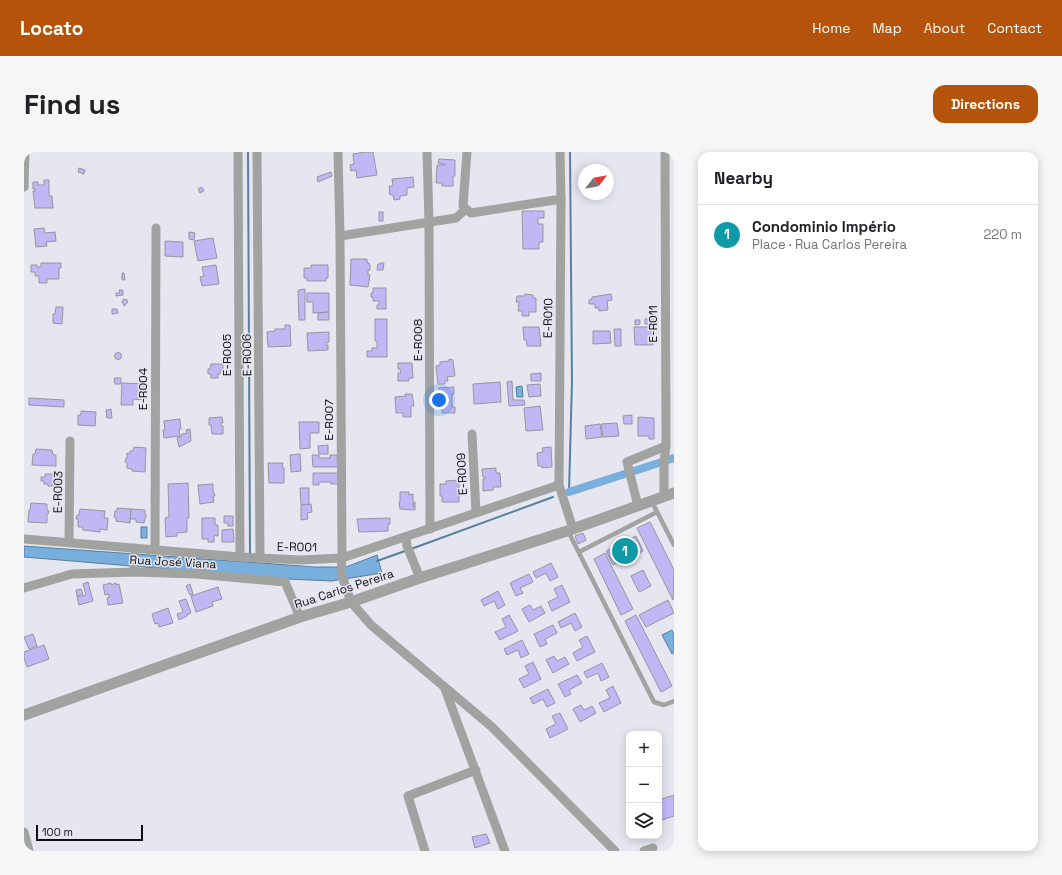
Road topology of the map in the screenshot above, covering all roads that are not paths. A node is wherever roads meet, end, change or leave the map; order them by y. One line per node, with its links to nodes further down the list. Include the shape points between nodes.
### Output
1 (25, 152): 9 (street)
2 (238, 152): 33 (street, E-R005)
3 (257, 152): 34 (street, E-R006)
4 (338, 152): 14 (street, E-R007)
5 (427, 152): 12 (street, E-R008)
6 (467, 152): 11 (street, via 464,206)
7 (560, 152): 10 (street, E-R010)
8 (666, 152): 17 (street, E-R011)
9 (24, 187)
10 (561, 200): 11 (street, via 471,213); 18 (street, E-R010)
11 (466, 210): 12 (street, via 456,218)
12 (429, 223): 14 (street); 24 (street, E-R008)
13 (156, 228): 31 (street, E-R004)
14 (340, 236): 35 (street, E-R007)
15 (472, 434): 22 (street, E-R009)
16 (70, 441): 27 (street, E-R003)
17 (666, 446): 19 (street, E-R011, via 664,462); 21 (street, via 627,462)
18 (559, 485): 22 (street, E-R001); 25 (street, E-R010)
19 (669, 495): 20 (street, Rua Carlos Pereira)
20 (652, 501): 21 (street, Rua Carlos Pereira); 23 (lane)
21 (638, 506): 25 (street, Rua Carlos Pereira)
22 (476, 512): 24 (street, E-R001)
23 (657, 512): 28 (lane); 32 (lane)
24 (430, 529): 29 (street, E-R001)
25 (570, 530): 32 (lane); 37 (street, Rua Carlos Pereira)
26 (24, 539): 27 (street, E-R001)
27 (69, 542): 30 (street, E-R001)
28 (674, 545)
29 (408, 546): 35 (street, E-R001); 37 (street)
30 (135, 548): 31 (street, E-R001); 36 (street)
31 (155, 550): 33 (street, E-R001)
32 (579, 552): 42 (lane, via 654,702 664,705)
33 (240, 557): 34 (street, E-R001)
34 (260, 558): 35 (street, E-R001)
35 (342, 558): 39 (street, E-R007, via 341,573)
36 (134, 572): 38 (street, Rua José Viana, via 72,574); 40 (street, Rua José Viana, via 197,574 285,582)
37 (420, 578): 39 (street, Rua Carlos Pereira)
38 (24, 588)
39 (351, 602): 40 (street, Rua Carlos Pereira); 41 (street, via 371,626)
40 (300, 617): 43 (street, Rua Carlos Pereira)
41 (445, 687): 44 (street); 49 (street, via 492,726)
42 (674, 701)
43 (24, 715)
44 (476, 770): 47 (street, via 408,796); 48 (street)
45 (24, 832): 46 (street)
46 (29, 851)
47 (425, 851)
48 (505, 851)
49 (615, 851)

